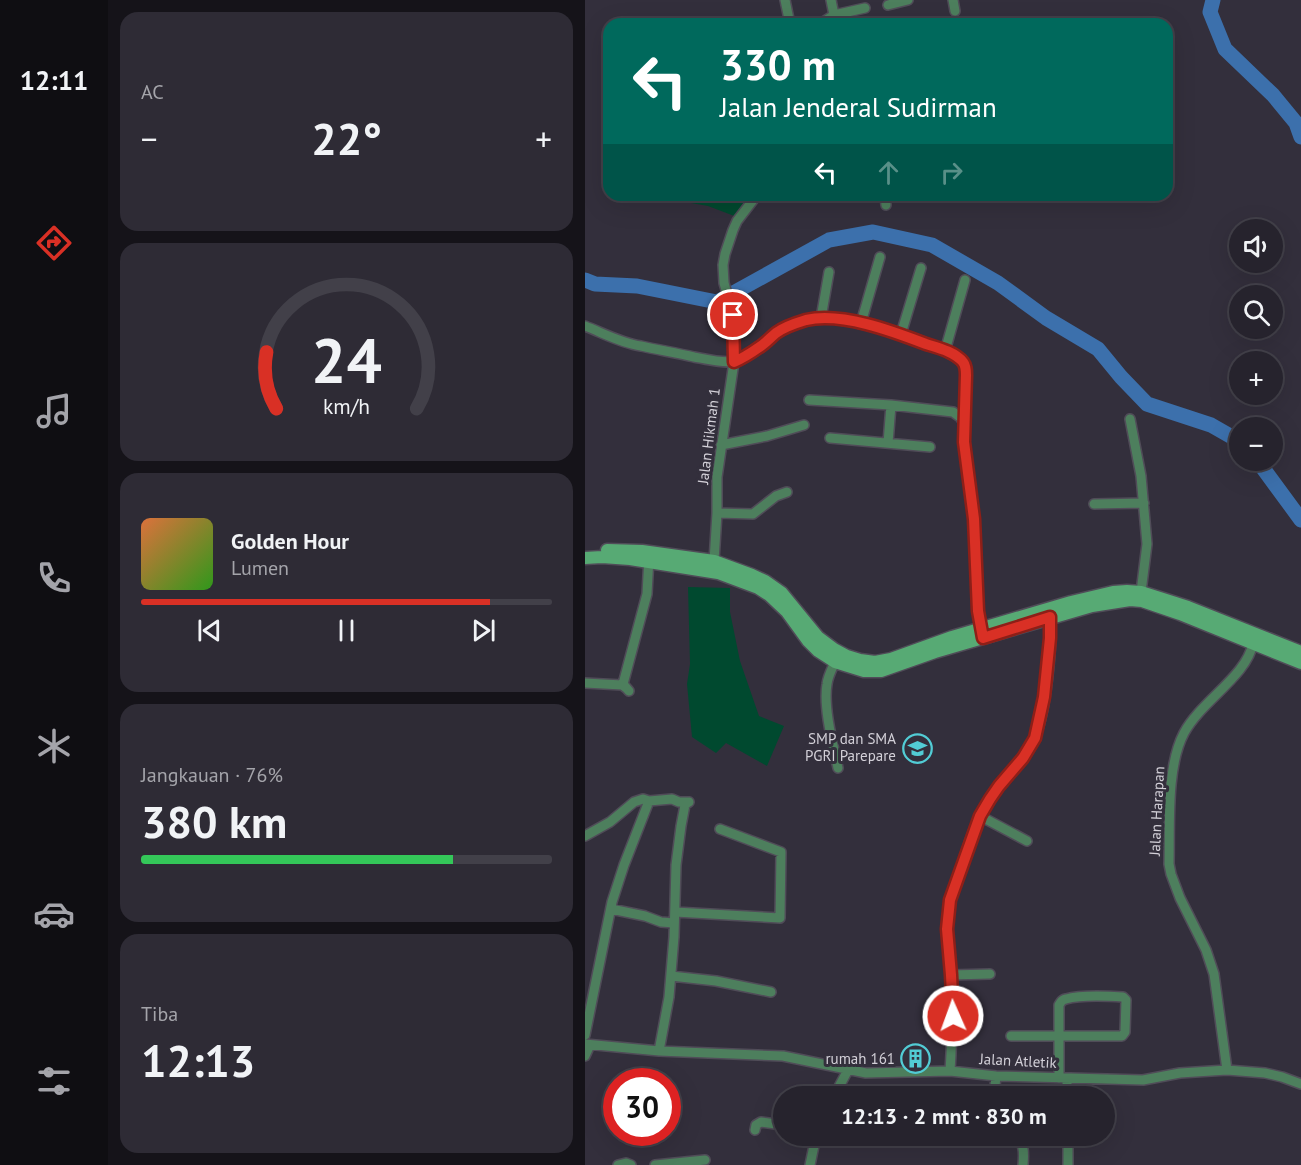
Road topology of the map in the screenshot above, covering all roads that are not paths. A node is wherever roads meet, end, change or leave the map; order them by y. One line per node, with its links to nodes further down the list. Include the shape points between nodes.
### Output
1 (785, 0): 9 (street)
2 (831, 0): 8 (street)
3 (908, 0): 5 (street)
4 (953, 0): 7 (street)
5 (888, 5)
6 (865, 8): 8 (street)
7 (955, 11)
8 (834, 15): 10 (street)
9 (789, 18)
10 (829, 18)
11 (752, 201): 21 (street, Jalan Hikmah 1, via 737,221 723,266 733,315)
12 (880, 256): 17 (street)
13 (921, 268): 19 (street)
14 (829, 272): 16 (street)
15 (965, 280): 20 (street)
16 (821, 318): 17 (street); 21 (street, via 778,332)
17 (861, 323): 19 (street)
18 (585, 326): 21 (street, via 641,346)
19 (901, 334): 20 (street)
20 (945, 351): 25 (street, via 965,364)
21 (734, 362): 29 (street, Jalan Hikmah 1)
22 (809, 400): 23 (street)
23 (891, 405): 25 (street, via 953,412); 28 (street)
24 (1130, 419): 32 (street)
25 (964, 423): 41 (street)
26 (804, 425): 29 (street)
27 (830, 438): 28 (street)
28 (888, 443): 30 (street)
29 (721, 445): 34 (street, Jalan Hikmah 1)
30 (930, 447)
31 (787, 492): 34 (street, via 775,496 753,514)
32 (1144, 503): 33 (street); 39 (street, via 1147,544)
33 (1093, 504)
34 (717, 513): 38 (street, Jalan Hikmah 1)
35 (585, 550): 36 (main road)
36 (649, 557): 37 (main road); 38 (main road); 44 (main road, via 718,573 758,588 787,612 818,651); 46 (street, via 647,594 623,684 629,691 622,685)
37 (585, 558)
38 (714, 561): 41 (main road, via 772,586 818,637 859,660 891,659 952,637)
39 (1141, 592): 40 (main road, via 1090,597); 43 (main road)
40 (1049, 613): 41 (main road); 42 (main road, via 1142,601); 49 (street, via 1044,697 1035,738)
41 (983, 633): 44 (main road, via 881,671 864,671)
42 (1253, 643): 45 (main road); 67 (street, Jalan Harapan, via 1236,674 1185,732 1172,777 1169,864 1214,974)
43 (1301, 652)
44 (835, 662): 47 (street, via 827,685 827,702)
45 (1301, 662)
46 (585, 683)
47 (838, 768)
48 (649, 801): 51 (street, via 634,802); 53 (street); 54 (street, via 689,802 685,805 677,851)
49 (980, 816): 52 (street); 57 (street, via 950,900 947,929)
50 (720, 829): 54 (street, via 781,852 780,918)
51 (585, 836)
52 (1027, 841)
53 (611, 909): 55 (street); 60 (street)
54 (675, 912): 55 (street)
55 (674, 923): 58 (street)
56 (990, 974): 57 (street)
57 (951, 975): 68 (street)
58 (671, 976): 59 (street); 64 (street)
59 (771, 992)
60 (585, 1035)
61 (1011, 1036): 62 (street)
62 (1059, 1036): 62 (street, via 1059,1005 1064,999 1106,996 1126,1000 1122,1036); 70 (street)
63 (588, 1044): 64 (street, Jalan Atletik); 65 (street)
64 (659, 1051): 66 (street, Jalan Atletik, via 783,1056)
65 (585, 1056)
66 (848, 1070): 68 (street, Jalan Atletik); 72 (street)
67 (1227, 1070): 70 (street, Jalan Atletik, via 1143,1080); 71 (street, Jalan Atletik, via 1265,1073)
68 (950, 1071): 69 (street, Jalan Atletik)
69 (996, 1076): 70 (street, Jalan Atletik); 73 (street)
70 (1063, 1078): 74 (street)
71 (1301, 1084)
72 (839, 1086)
73 (995, 1086)
74 (1065, 1086)
75 (773, 1124): 76 (street, via 761,1122)
76 (755, 1130)
77 (814, 1146): 84 (street)
78 (1021, 1146): 85 (street)
79 (1068, 1146): 86 (street)
80 (705, 1160): 83 (street)
81 (618, 1165): 82 (street)
82 (631, 1165)
83 (655, 1165)
84 (810, 1165)
85 (1023, 1165)
86 (1068, 1165)

